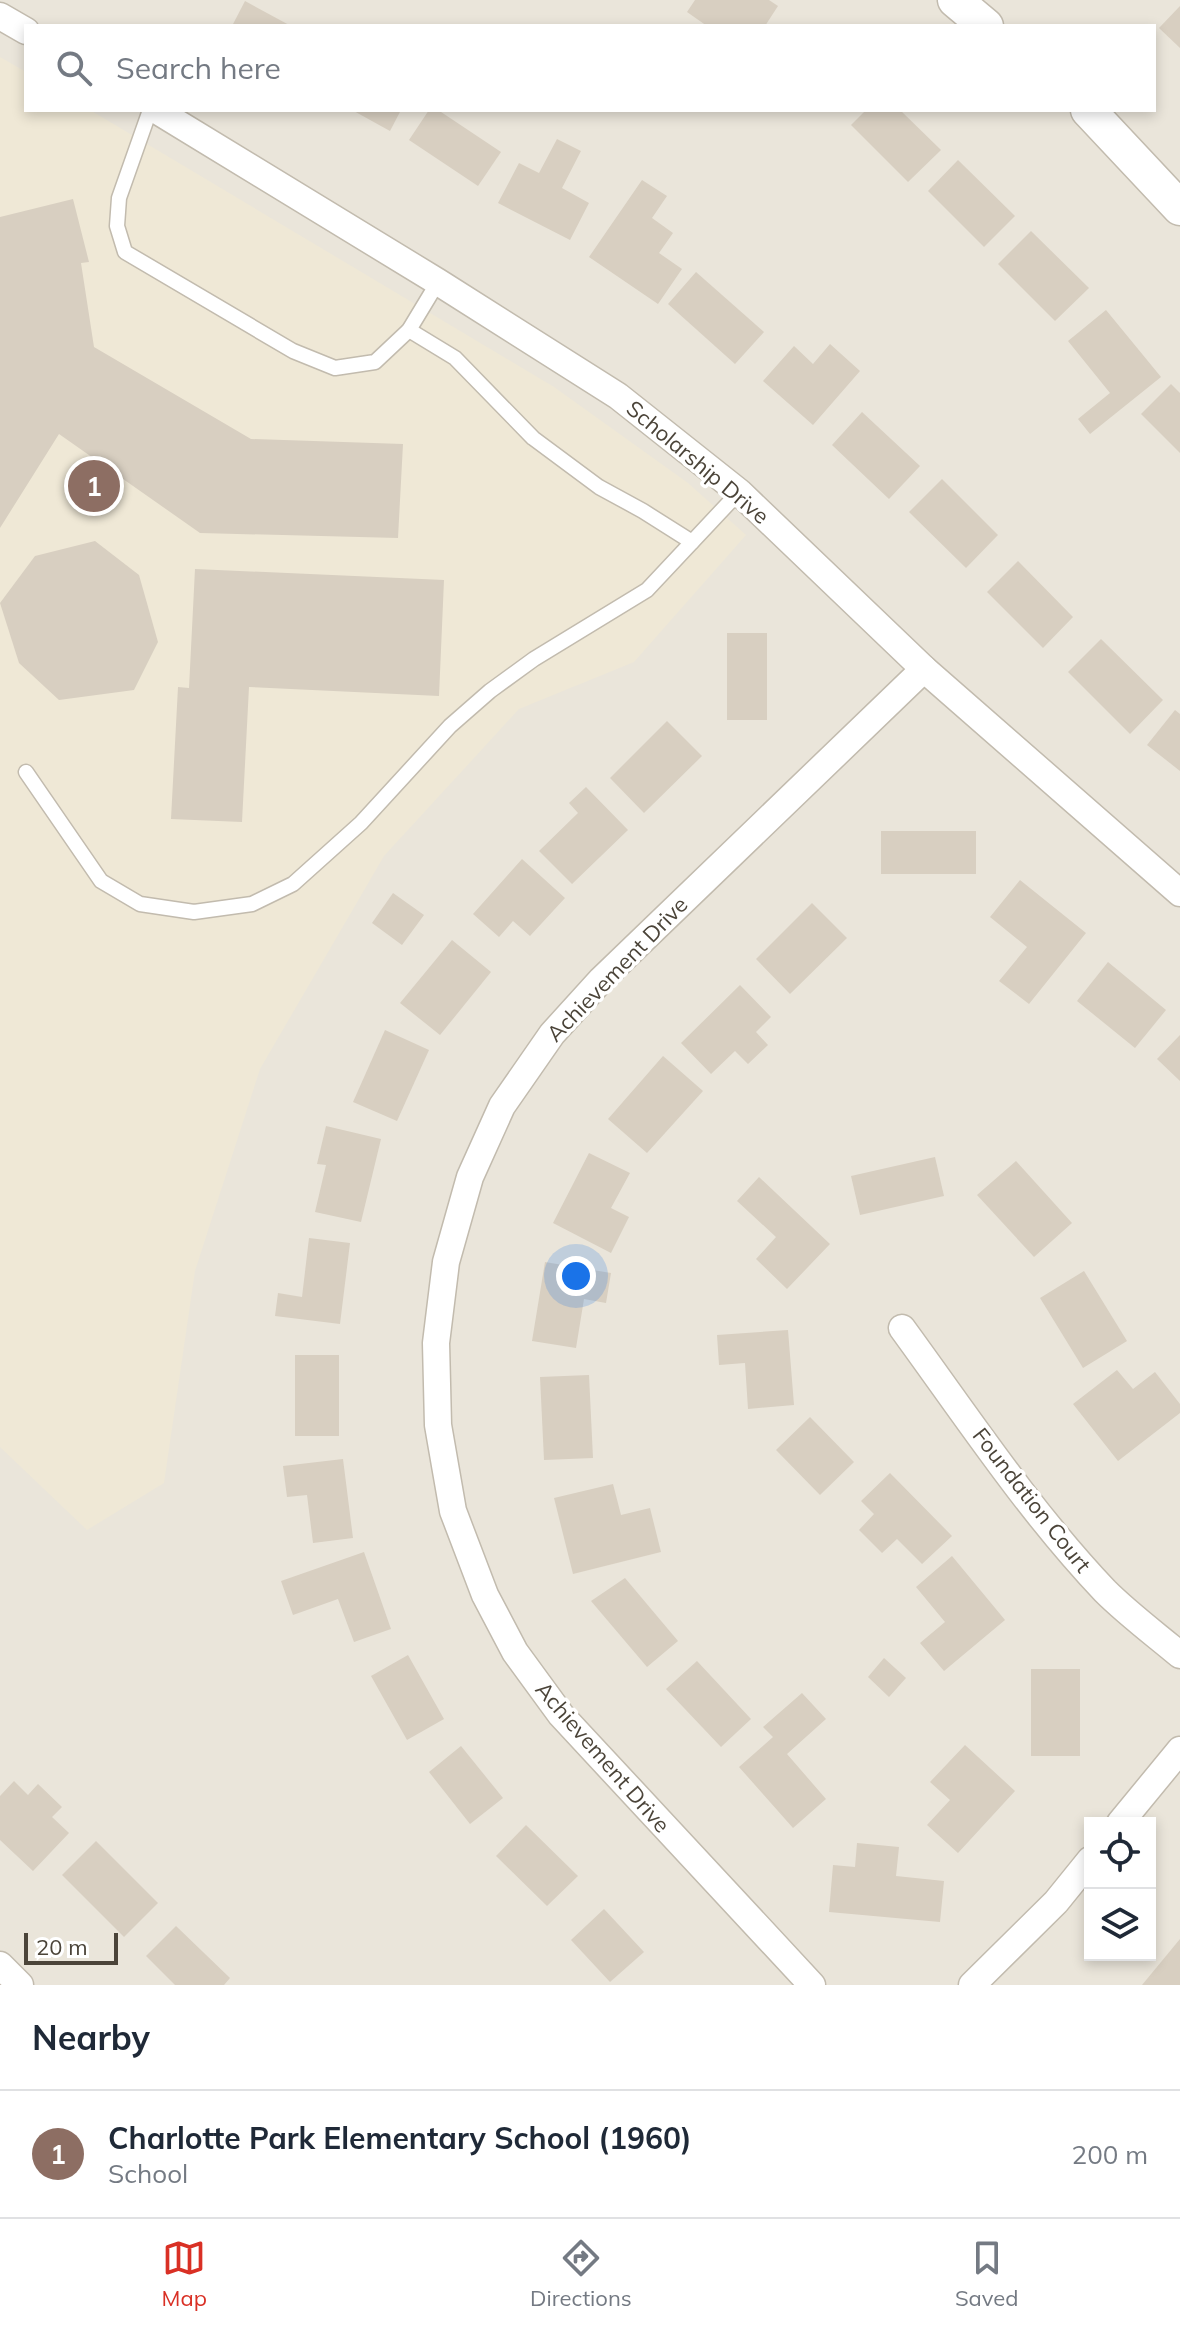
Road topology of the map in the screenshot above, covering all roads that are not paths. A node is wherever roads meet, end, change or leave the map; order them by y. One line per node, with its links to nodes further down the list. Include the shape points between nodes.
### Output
1 (955, 0): 3 (street)
2 (0, 16): 4 (street)
3 (984, 24)
4 (24, 30)
5 (149, 112): 10 (lane, via 119,198 117,226 125,252 293,351 335,368 375,362)
6 (159, 112): 9 (street, Scholarship Drive)
7 (1090, 112): 8 (street)
8 (1180, 208)
9 (438, 282): 10 (lane); 11 (street, Scholarship Drive, via 618,396)
10 (409, 330): 12 (lane, via 455,358 533,438 599,487)
11 (739, 492): 12 (lane); 13 (street, Scholarship Drive)
12 (692, 542): 14 (lane, via 647,590 490,691 450,726 361,823 293,884 252,904 194,912 140,904 101,881)
13 (924, 669): 15 (street, Scholarship Drive); 23 (street, Achievement Drive, via 601,980 552,1034 502,1106 470,1177 446,1262 436,1343 438,1425 453,1511 485,1595 515,1652 561,1715)
14 (26, 772)
15 (1180, 893)
16 (902, 1328): 17 (street, Foundation Court, via 1054,1531 1106,1592)
17 (1180, 1655)
18 (1180, 1750): 19 (street)
19 (1125, 1817)
20 (1084, 1867): 24 (street)
21 (0, 1965): 22 (street)
22 (20, 1985)
23 (812, 1985)
24 (972, 1985)

